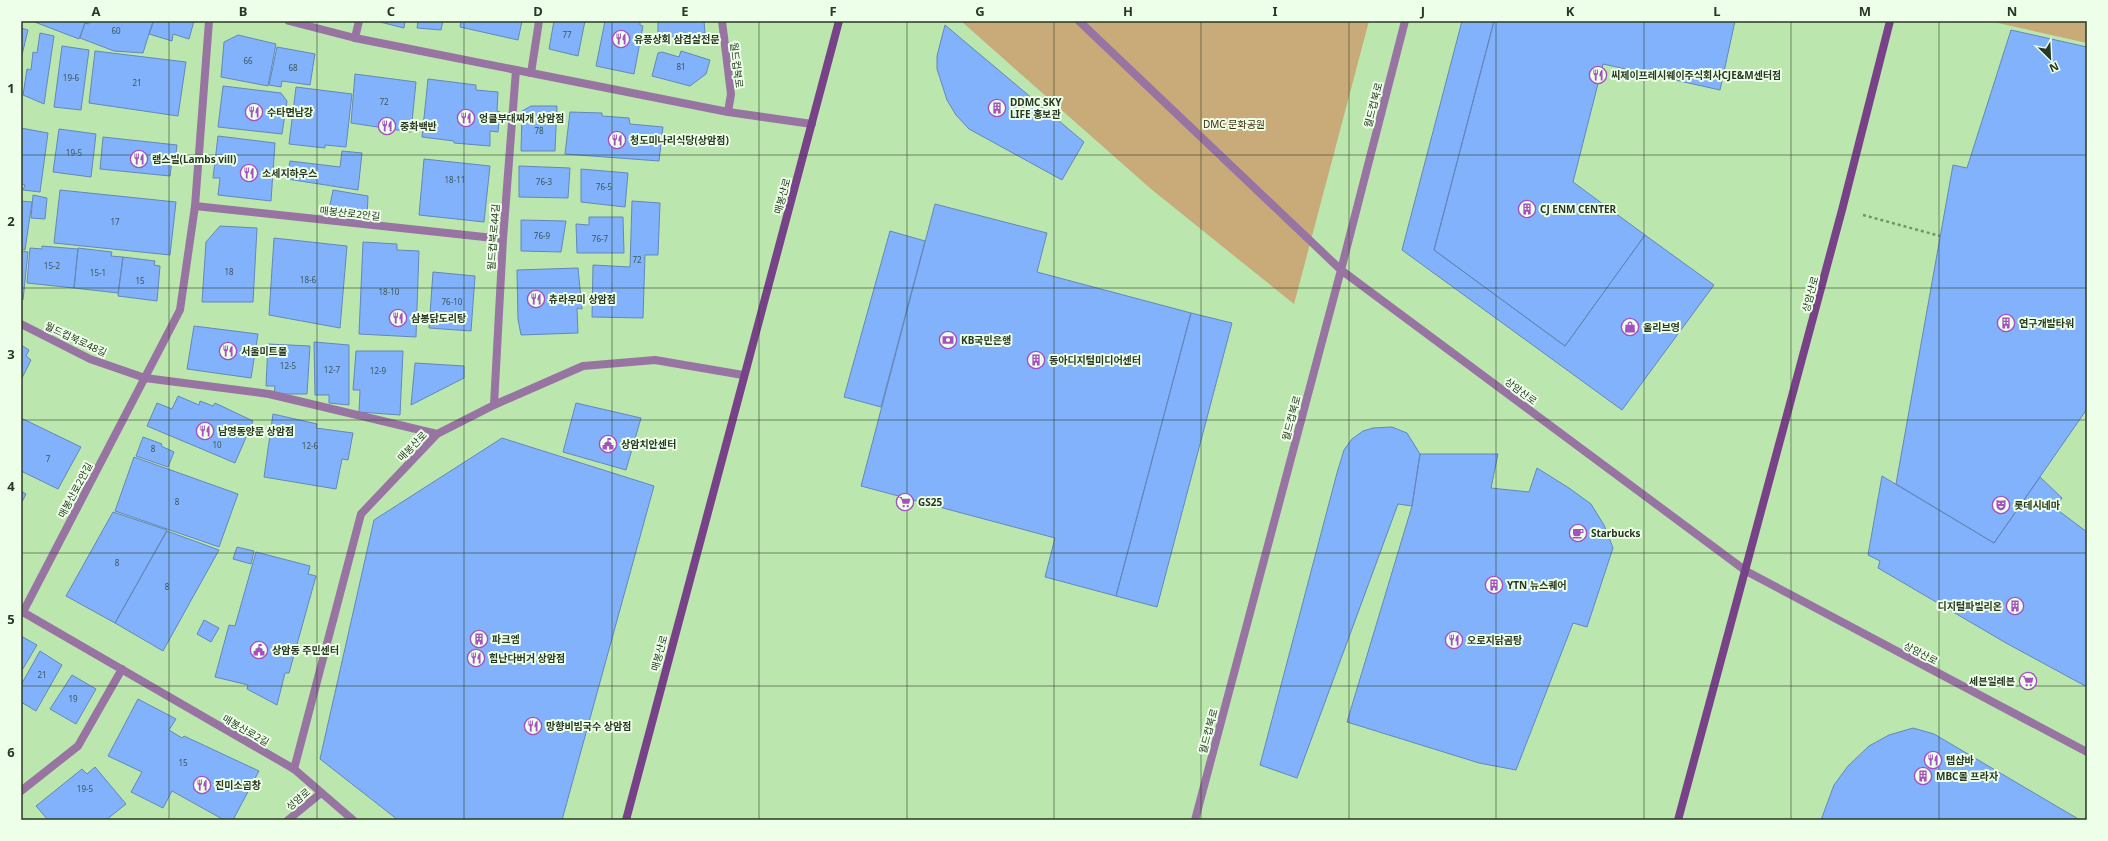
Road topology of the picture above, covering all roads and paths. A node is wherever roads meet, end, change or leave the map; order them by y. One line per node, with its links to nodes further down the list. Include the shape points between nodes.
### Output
1 (209, 21): 15 (street, 매봉산로2안길)
2 (290, 21): 10 (street)
3 (359, 21): 10 (street)
4 (539, 21): 12 (street)
5 (722, 21): 13 (street, 월드컵북로, via 731,94)
6 (839, 21): 14 (main road, 매봉산로)
7 (1079, 21): 19 (street, 상암산로)
8 (1405, 21): 19 (street, 월드컵북로)
9 (1890, 21): 16 (main road, 상암산로)
10 (355, 38): 11 (street)
11 (516, 70): 12 (street); 18 (street, 월드컵북로44길)
12 (531, 73): 13 (street)
13 (728, 112): 14 (street)
14 (812, 124): 21 (main road, 매봉산로)
15 (196, 206): 18 (street, 매봉산로2안길); 22 (street, 매봉산로2안길, via 180,310)
16 (1842, 210): 17 (path); 25 (main road, 상암산로)
17 (1940, 236)
18 (503, 239): 23 (street, 월드컵북로44길)
19 (1341, 270): 25 (street, 상암산로); 35 (street, 월드컵북로)
20 (21, 324): 22 (street, 월드컵북로48길, via 90,359)
21 (743, 375): 23 (street, 매봉산로, via 655,360 583,366); 34 (main road, 매봉산로)
22 (145, 378): 24 (street, via 269,394); 26 (street, 매봉산로2안길)
23 (494, 405): 24 (street, 매봉산로)
24 (437, 434): 29 (street, 매봉산로, via 361,514)
25 (1746, 571): 28 (street, 상암산로); 36 (main road, 상암산로)
26 (22, 612): 27 (street, 매봉산로2길)
27 (122, 669): 29 (street, 매봉산로2길); 30 (street, via 78,746)
28 (2087, 752)
29 (294, 769): 31 (street, 매봉산로2길)
30 (21, 792)
31 (320, 792): 32 (street, 성암로); 33 (street, 매봉산로2길)
32 (288, 820)
33 (353, 820)
34 (626, 820)
35 (1195, 820)
36 (1678, 820)

